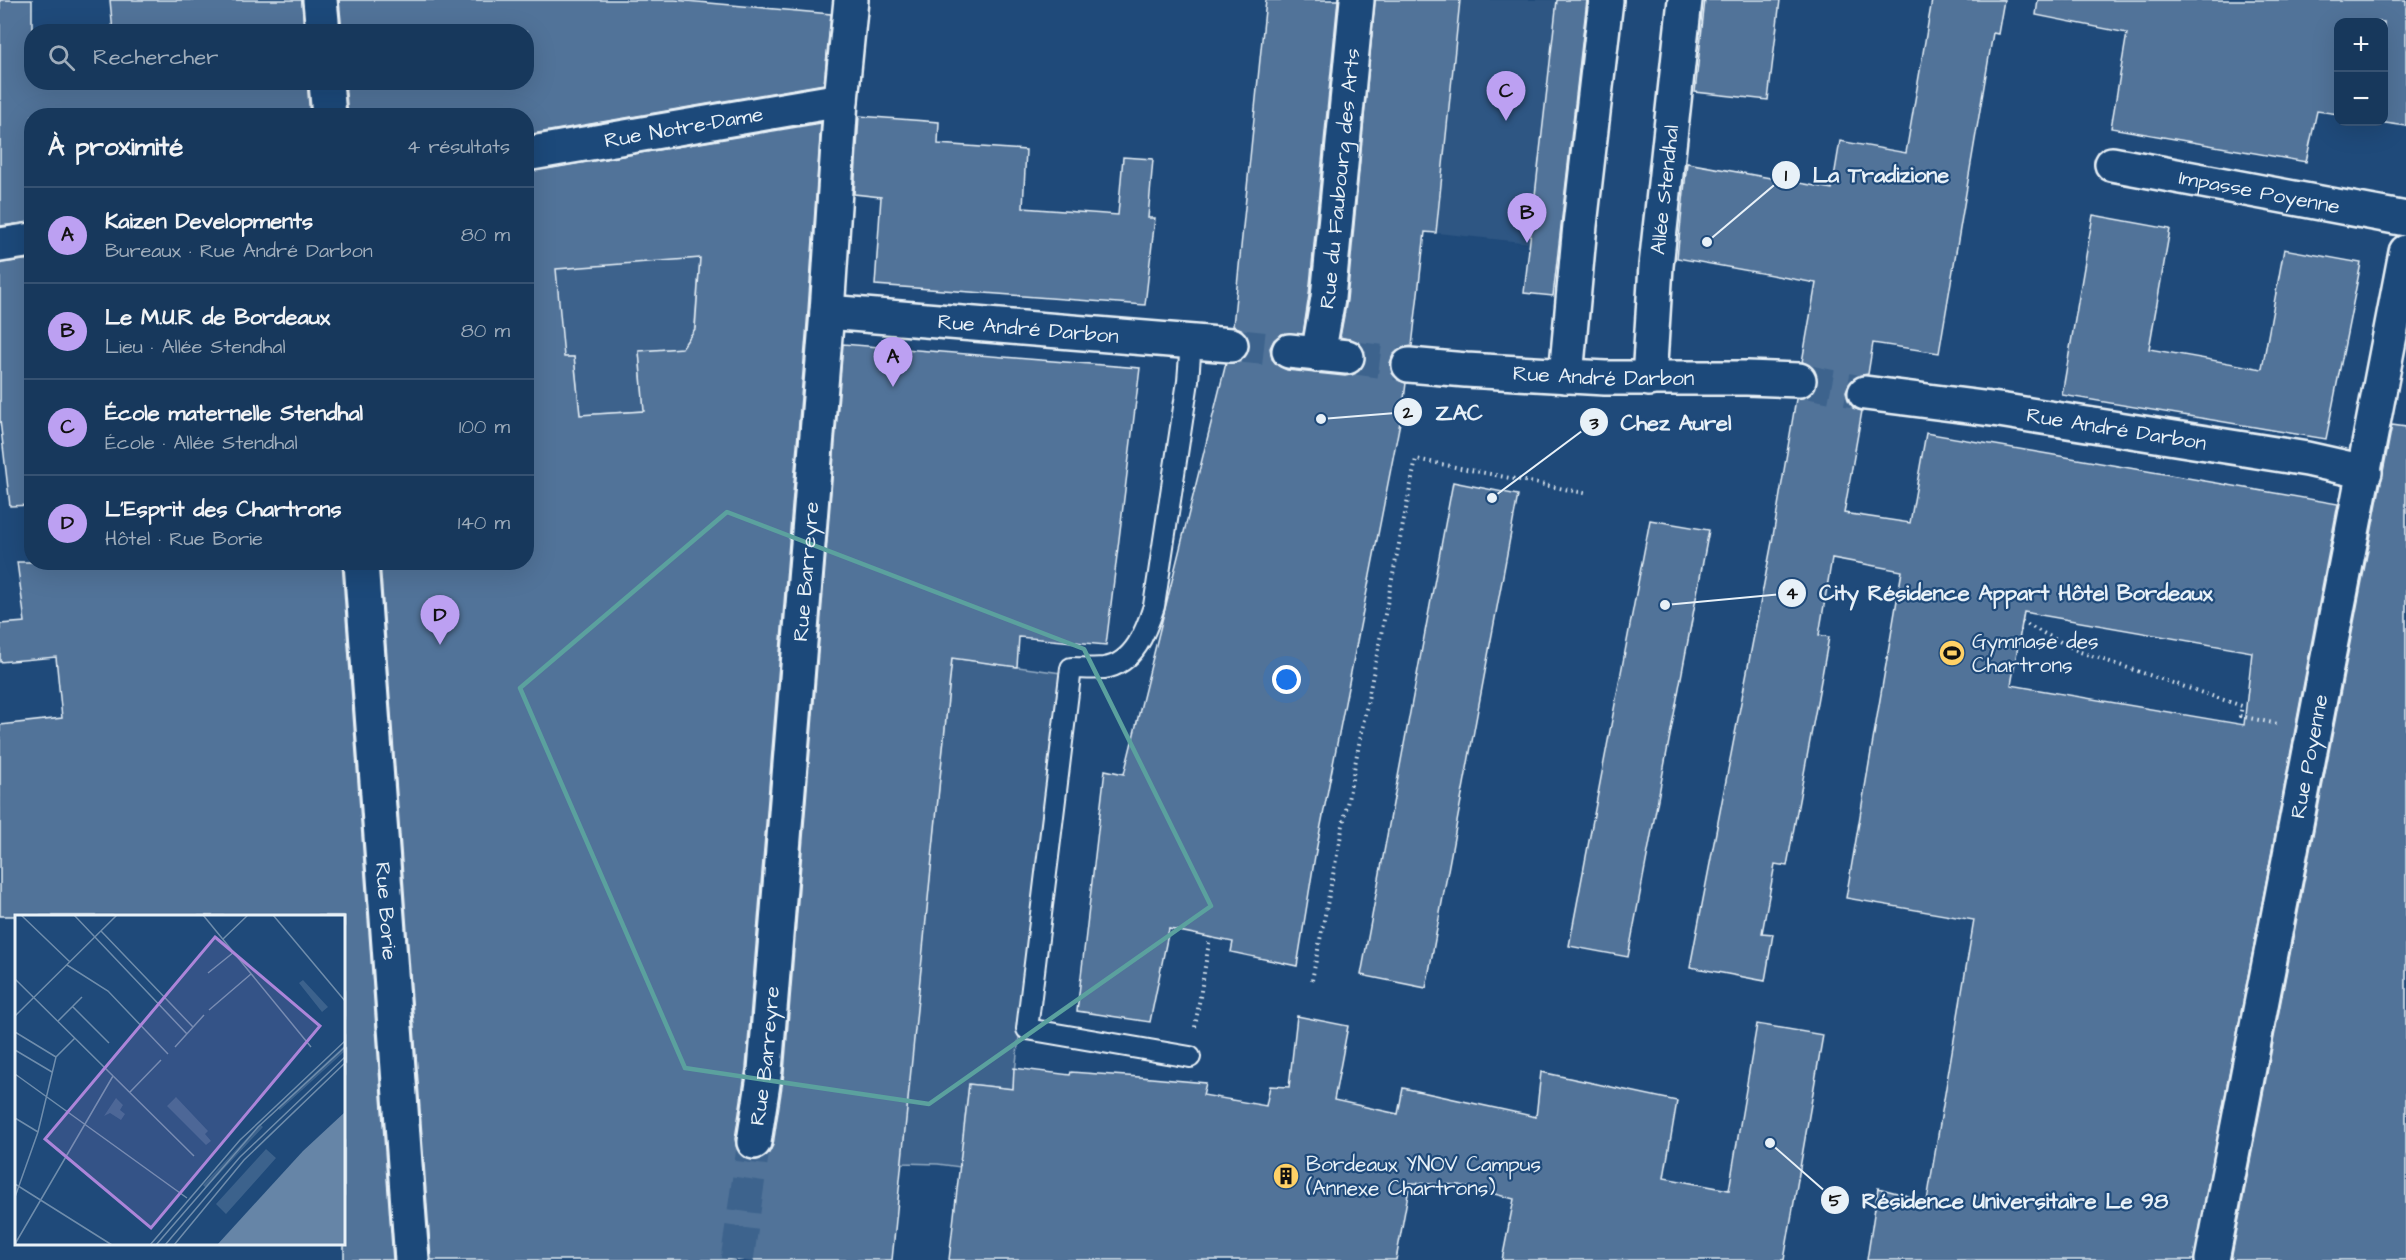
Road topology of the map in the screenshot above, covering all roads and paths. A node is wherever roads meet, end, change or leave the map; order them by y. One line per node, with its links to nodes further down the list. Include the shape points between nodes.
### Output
1 (320, 0): 6 (street)
2 (851, 0): 8 (street, Rue Barreyre)
3 (1358, 0): 19 (street, Rue du Faubourg des Arts, via 1328,298)
4 (1606, 0): 21 (street)
5 (1685, 0): 22 (street, Allée Stendhal, via 1656,266)
6 (322, 24)
7 (327, 90): 9 (street)
8 (841, 100): 10 (street, Rue Notre-Dame); 16 (street, Rue Barreyre)
9 (328, 108)
10 (534, 153)
11 (2112, 164): 12 (street, Impasse Poyenne)
12 (2406, 219)
13 (24, 241): 14 (street)
14 (0, 245)
15 (2406, 252): 25 (street, Rue Poyenne)
16 (827, 312): 17 (street, Rue André Darbon); 33 (street, Rue Barreyre, via 765,1070)
17 (1191, 342): 18 (street, Rue André Darbon); 32 (lane, via 1154,606 1147,626 1137,647 1121,663 1104,668 1071,668 1027,1029)
18 (1231, 345)
19 (1318, 354)
20 (1409, 365): 21 (street, Rue André Darbon)
21 (1566, 376): 22 (street, Rue André Darbon)
22 (1649, 379): 23 (street, Rue André Darbon)
23 (1799, 380)
24 (1865, 393): 25 (street, Rue André Darbon, via 1999,410 2307,459)
25 (2365, 472): 29 (street, Rue Poyenne)
26 (1589, 494): 31 (path, via 1416,459)
27 (362, 570): 34 (street, Rue Borie)
28 (2022, 622): 29 (path, via 2080,652 2242,706 2240,716)
29 (2315, 733): 35 (street, Rue Poyenne)
30 (1209, 937): 32 (path)
31 (1312, 980)
32 (1190, 1058)
33 (754, 1142)
34 (412, 1260)
35 (2212, 1260)

